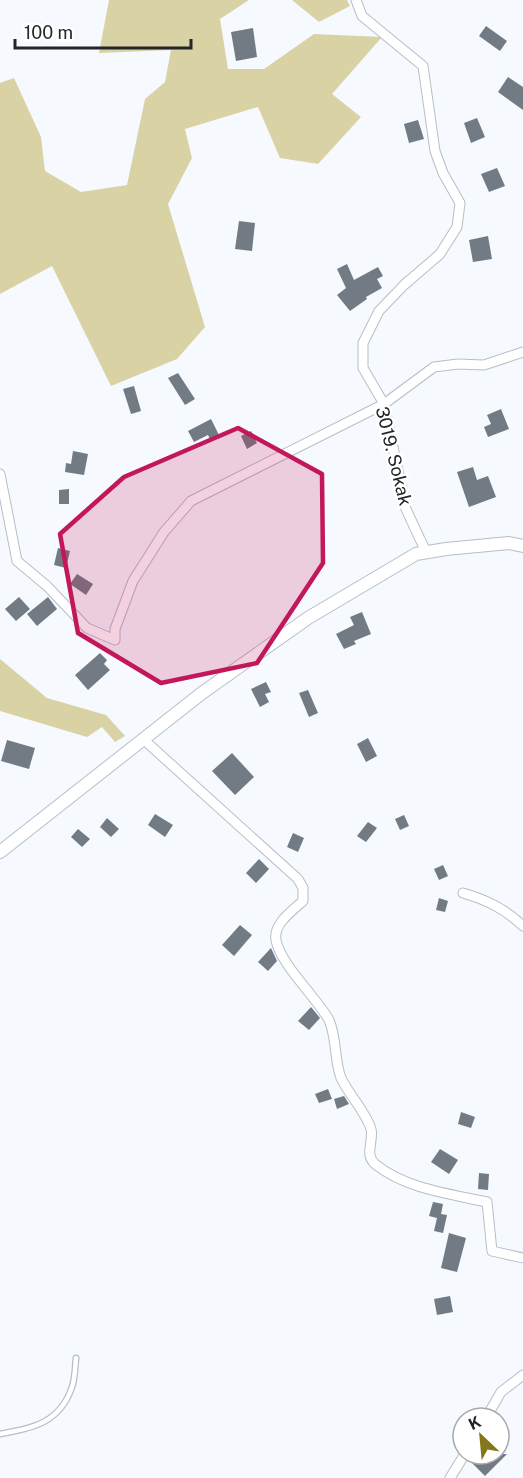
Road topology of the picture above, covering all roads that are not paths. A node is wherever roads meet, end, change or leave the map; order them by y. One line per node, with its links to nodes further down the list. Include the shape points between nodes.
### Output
1 (356, 0): 3 (street, 3019. Sokak, via 362,16 423,66 435,151 460,203 457,227 440,254 379,311 363,343 363,368)
2 (523, 352): 3 (street, via 484,364 434,367)
3 (384, 404): 4 (street, via 191,501 164,532 133,581 115,629 115,640 87,628 17,561); 6 (street, 3019. Sokak, via 406,509)
4 (0, 474)
5 (523, 546): 6 (street, via 509,543)
6 (426, 552): 7 (street, via 416,554 308,618)
7 (143, 739): 8 (street); 11 (street, via 298,879 303,888 303,901 281,922 275,939 328,1019 341,1077 371,1130 369,1154 374,1163 412,1184 487,1202 492,1251)
8 (0, 852)
9 (463, 893): 10 (street, via 486,899)
10 (523, 926)
11 (523, 1258)
12 (76, 1358): 15 (lane, via 72,1387 59,1413 34,1427)
13 (523, 1375): 14 (street, via 501,1392)
14 (493, 1406)
15 (0, 1434)

